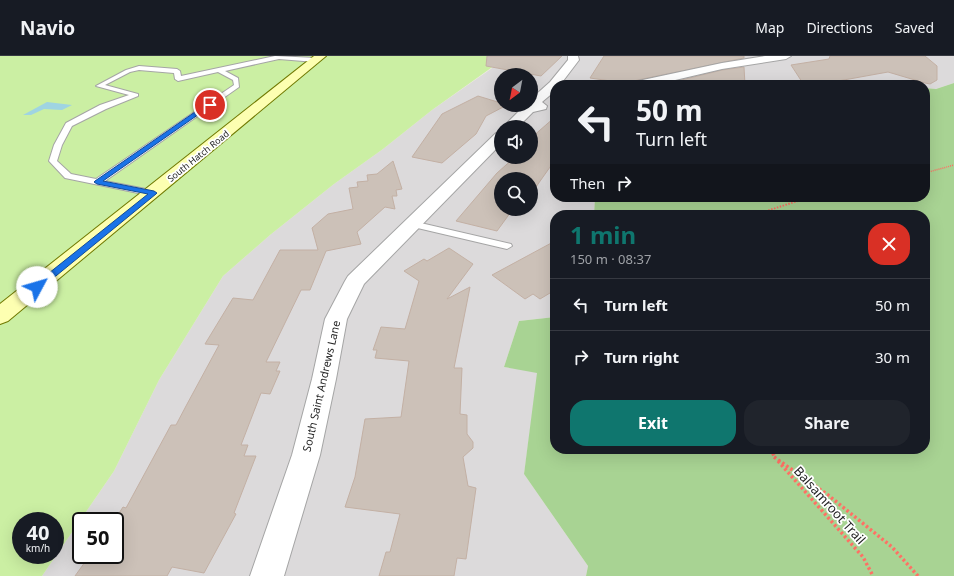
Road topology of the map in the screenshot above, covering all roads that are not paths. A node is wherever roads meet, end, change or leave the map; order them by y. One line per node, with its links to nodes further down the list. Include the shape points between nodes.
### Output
1 (573, 56): 5 (street, via 574,60)
2 (786, 56): 6 (street, via 722,66)
3 (318, 58): 4 (lane, via 279,57); 15 (main road, South Hatch Road)
4 (219, 70): 14 (lane, via 236,79 237,86); 14 (lane, via 178,79 176,71 139,68 99,86 136,95 103,107 70,126 58,145 53,160 68,176)
5 (559, 80)
6 (660, 80)
7 (550, 90): 8 (street)
8 (538, 100)
9 (550, 104): 10 (street)
10 (538, 107)
11 (525, 112): 12 (street)
12 (517, 120)
13 (494, 143): 16 (street, South Saint Andrews Lane)
14 (97, 182): 15 (lane)
15 (154, 193): 18 (main road, South Hatch Road)
16 (412, 224): 17 (lane); 19 (street, South Saint Andrews Lane, via 355,281 336,319 306,455)
17 (507, 246)
18 (0, 316)
19 (267, 576)

